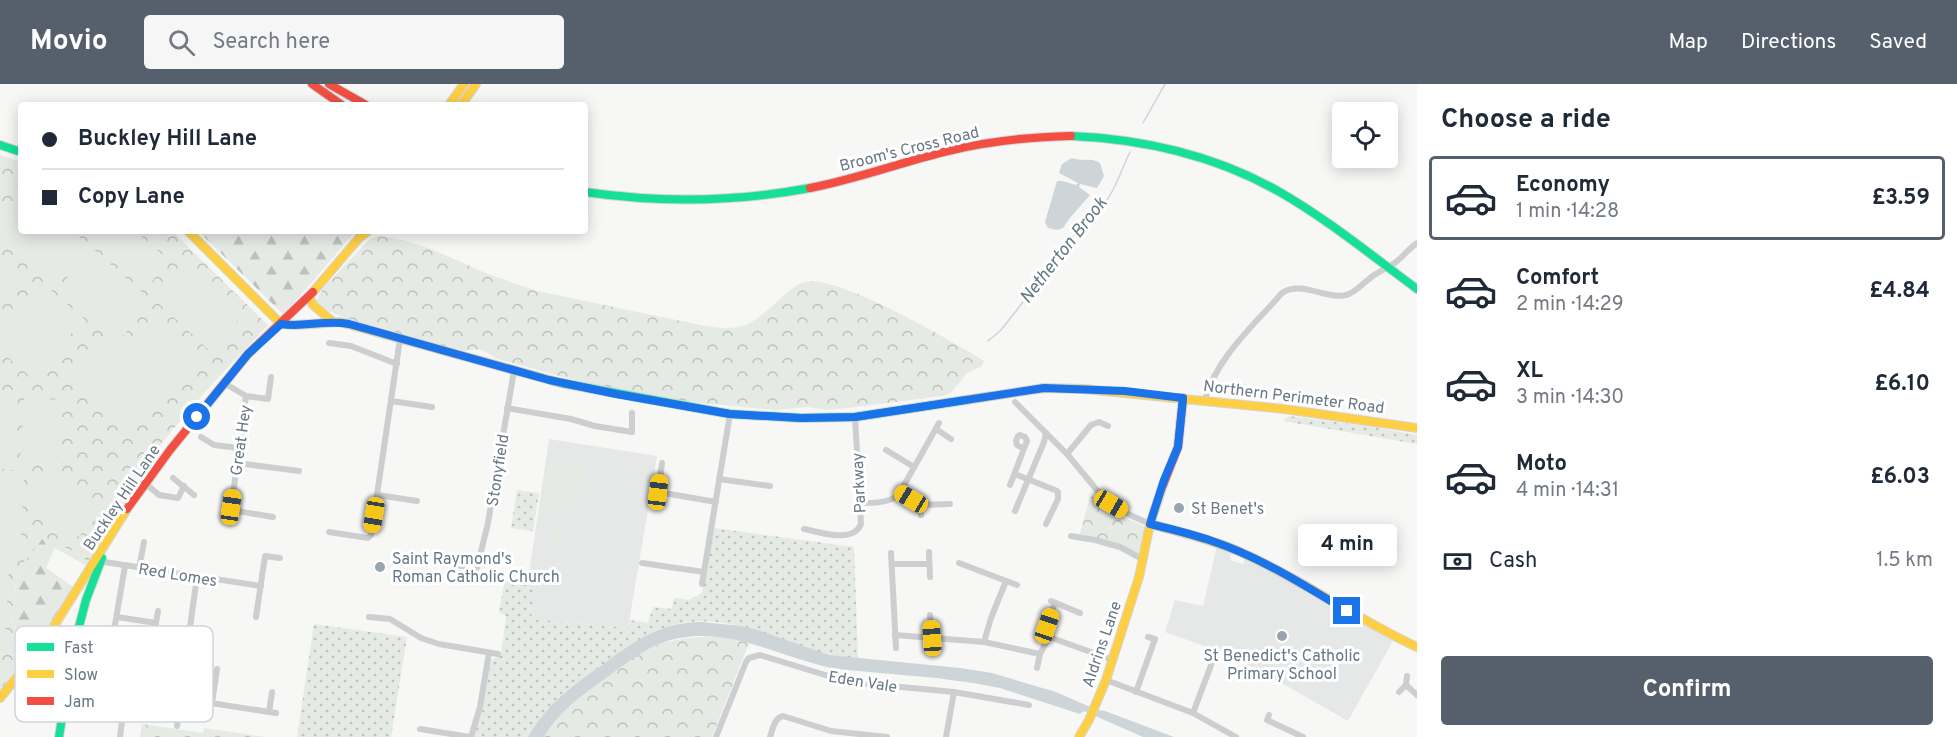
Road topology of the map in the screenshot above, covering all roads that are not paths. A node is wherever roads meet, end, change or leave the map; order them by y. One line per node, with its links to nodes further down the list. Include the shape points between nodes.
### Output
1 (312, 84): 6 (main road)
2 (329, 84): 5 (main road)
3 (464, 84): 9 (main road)
4 (476, 84): 10 (main road)
5 (350, 98): 7 (main road); 8 (main road)
6 (338, 102)
7 (356, 102)
8 (359, 102)
9 (451, 102)
10 (463, 102)
11 (0, 146): 12 (main road)
12 (18, 151)
13 (588, 192): 17 (main road, Broom's Cross Road, via 640,200 735,199 824,185 951,150 1019,138 1093,137 1159,146 1253,178 1308,210)
14 (191, 234): 21 (main road)
15 (361, 235): 19 (main road, Buckley Hill Lane)
16 (1417, 243): 17 (street)
17 (1387, 268): 18 (main road, Broom's Cross Road); 30 (street, via 1344,296 1286,290 1216,372)
18 (1417, 289)
19 (309, 296): 20 (main road, via 313,305); 21 (main road, Buckley Hill Lane)
20 (332, 321): 21 (main road, Northern Perimeter Road); 22 (main road, Northern Perimeter Road)
21 (281, 324): 27 (main road, Buckley Hill Lane)
22 (400, 339): 24 (street); 25 (main road, Northern Perimeter Road)
23 (329, 343): 24 (street, via 351,346)
24 (397, 364): 31 (street)
25 (514, 371): 34 (street, Stonyfield); 36 (main road, Northern Perimeter Road)
26 (271, 377): 28 (street, via 268,399)
27 (224, 383): 28 (street, Great Hey); 55 (main road, Buckley Hill Lane)
28 (246, 396): 43 (street, Great Hey)
29 (1183, 398): 30 (main road, Northern Perimeter Road); 37 (main road, Northern Perimeter Road, via 1044,388); 71 (main road, Aldrins Lane, via 1178,447)
30 (1205, 400): 39 (main road, Northern Perimeter Road)
31 (391, 401): 33 (street); 61 (street)
32 (1015, 402): 40 (street)
33 (432, 407)
34 (507, 408): 35 (street, via 632,432); 81 (street, Stonyfield, via 477,568)
35 (632, 413)
36 (730, 414): 37 (main road, Northern Perimeter Road); 53 (street)
37 (855, 417): 64 (street, Parkway)
38 (1108, 426): 46 (street, via 1099,422 1091,425)
39 (1417, 428)
40 (1046, 433): 46 (street); 54 (street)
41 (201, 437): 43 (street, via 209,443)
42 (951, 439): 49 (street, via 937,426)
43 (239, 448): 47 (street, Great Hey)
44 (1024, 449): 51 (street)
45 (886, 450): 49 (street)
46 (1067, 454): 71 (street, via 1111,504)
47 (237, 463): 50 (street); 69 (street, Great Hey, via 231,510)
48 (662, 463): 63 (street, via 658,492)
49 (914, 467): 59 (street)
50 (299, 471)
51 (1014, 474): 54 (street); 56 (street)
52 (173, 478): 57 (street)
53 (719, 479): 58 (street); 63 (street)
54 (1028, 479): 67 (street); 70 (street, via 1058,492)
55 (145, 483): 57 (street, via 159,495 178,498); 80 (main road, Buckley Hill Lane)
56 (1011, 485)
57 (184, 486): 60 (street)
58 (770, 486)
59 (900, 493): 64 (street, via 890,501); 66 (street)
60 (194, 495)
61 (378, 495): 62 (street); 73 (street, via 368,538)
62 (417, 501)
63 (716, 502): 88 (street)
64 (860, 503): 72 (street, Parkway, via 861,524 851,534)
65 (950, 504): 66 (street)
66 (921, 505): 68 (street)
67 (1014, 512)
68 (921, 515)
69 (273, 517)
70 (1046, 524)
71 (1150, 524): 79 (main road, Aldrins Lane); 112 (main road, via 1213,541 1249,556)
72 (804, 529)
73 (329, 532)
74 (1071, 536): 79 (street, via 1120,548)
75 (144, 542): 87 (street)
76 (929, 552): 84 (street)
77 (891, 554): 83 (street)
78 (280, 558): 94 (street, via 265,556)
79 (1144, 560): 117 (main road, Aldrins Lane)
80 (98, 561): 86 (street, Red Lomes); 102 (main road, Buckley Hill Lane); 103 (main road)
81 (441, 563)
82 (642, 564): 88 (street)
83 (892, 564): 84 (street); 107 (street)
84 (929, 564): 90 (street)
85 (959, 564): 91 (street)
86 (125, 566): 87 (street, Red Lomes); 98 (street)
87 (139, 568): 89 (street, Red Lomes)
88 (704, 572): 92 (street)
89 (198, 577): 94 (street, Red Lomes); 106 (street)
90 (930, 577)
91 (1006, 581): 93 (street); 111 (street)
92 (702, 584)
93 (1017, 585)
94 (261, 586): 100 (street)
95 (158, 611): 101 (street)
96 (1080, 613): 108 (street, via 1053,602 1047,626)
97 (930, 615): 110 (street)
98 (117, 616): 101 (street); 104 (street)
99 (369, 617): 114 (street, via 390,619 439,644)
100 (258, 619)
101 (156, 623): 105 (street)
102 (54, 626)
103 (79, 626)
104 (115, 626)
105 (155, 626)
106 (190, 626)
107 (895, 635): 110 (street); 113 (street)
108 (1049, 637): 116 (street); 117 (street)
109 (1148, 637): 127 (street, via 1155,639)
110 (932, 638): 111 (street)
111 (984, 642): 116 (street)
112 (1417, 647)
113 (896, 648)
114 (489, 653): 115 (street); 145 (street)
115 (498, 654)
116 (1040, 654): 119 (street)
117 (1113, 660): 123 (main road, Aldrins Lane)
118 (1213, 660): 136 (street)
119 (1037, 668)
120 (217, 669): 130 (street)
121 (1407, 676): 124 (street)
122 (15, 680): 131 (main road, Buckley Hill Lane)
123 (1106, 680): 127 (street); 150 (main road, Aldrins Lane)
124 (1406, 685): 128 (street); 129 (street)
125 (272, 692): 134 (street)
126 (954, 692): 133 (street, Eden Vale); 146 (street, Eden Vale, via 848,682 755,656 746,662); 149 (street)
127 (1136, 692): 136 (street)
128 (1399, 692)
129 (1417, 695)
130 (213, 696)
131 (0, 698)
132 (213, 703): 134 (street)
133 (1029, 705)
134 (269, 712): 135 (street)
135 (276, 713)
136 (1193, 713): 151 (street)
137 (1269, 715): 152 (street, via 1267,720)
138 (61, 722): 143 (main road)
139 (122, 722): 144 (street)
140 (178, 722): 141 (street)
141 (177, 726)
142 (420, 729): 145 (street)
143 (59, 737)
144 (120, 737)
145 (471, 737)
146 (716, 737)
147 (770, 737): 148 (street, via 776,721 783,716 831,731)
148 (887, 737)
149 (946, 737)
150 (1078, 737)
151 (1236, 737)
152 (1303, 737)

